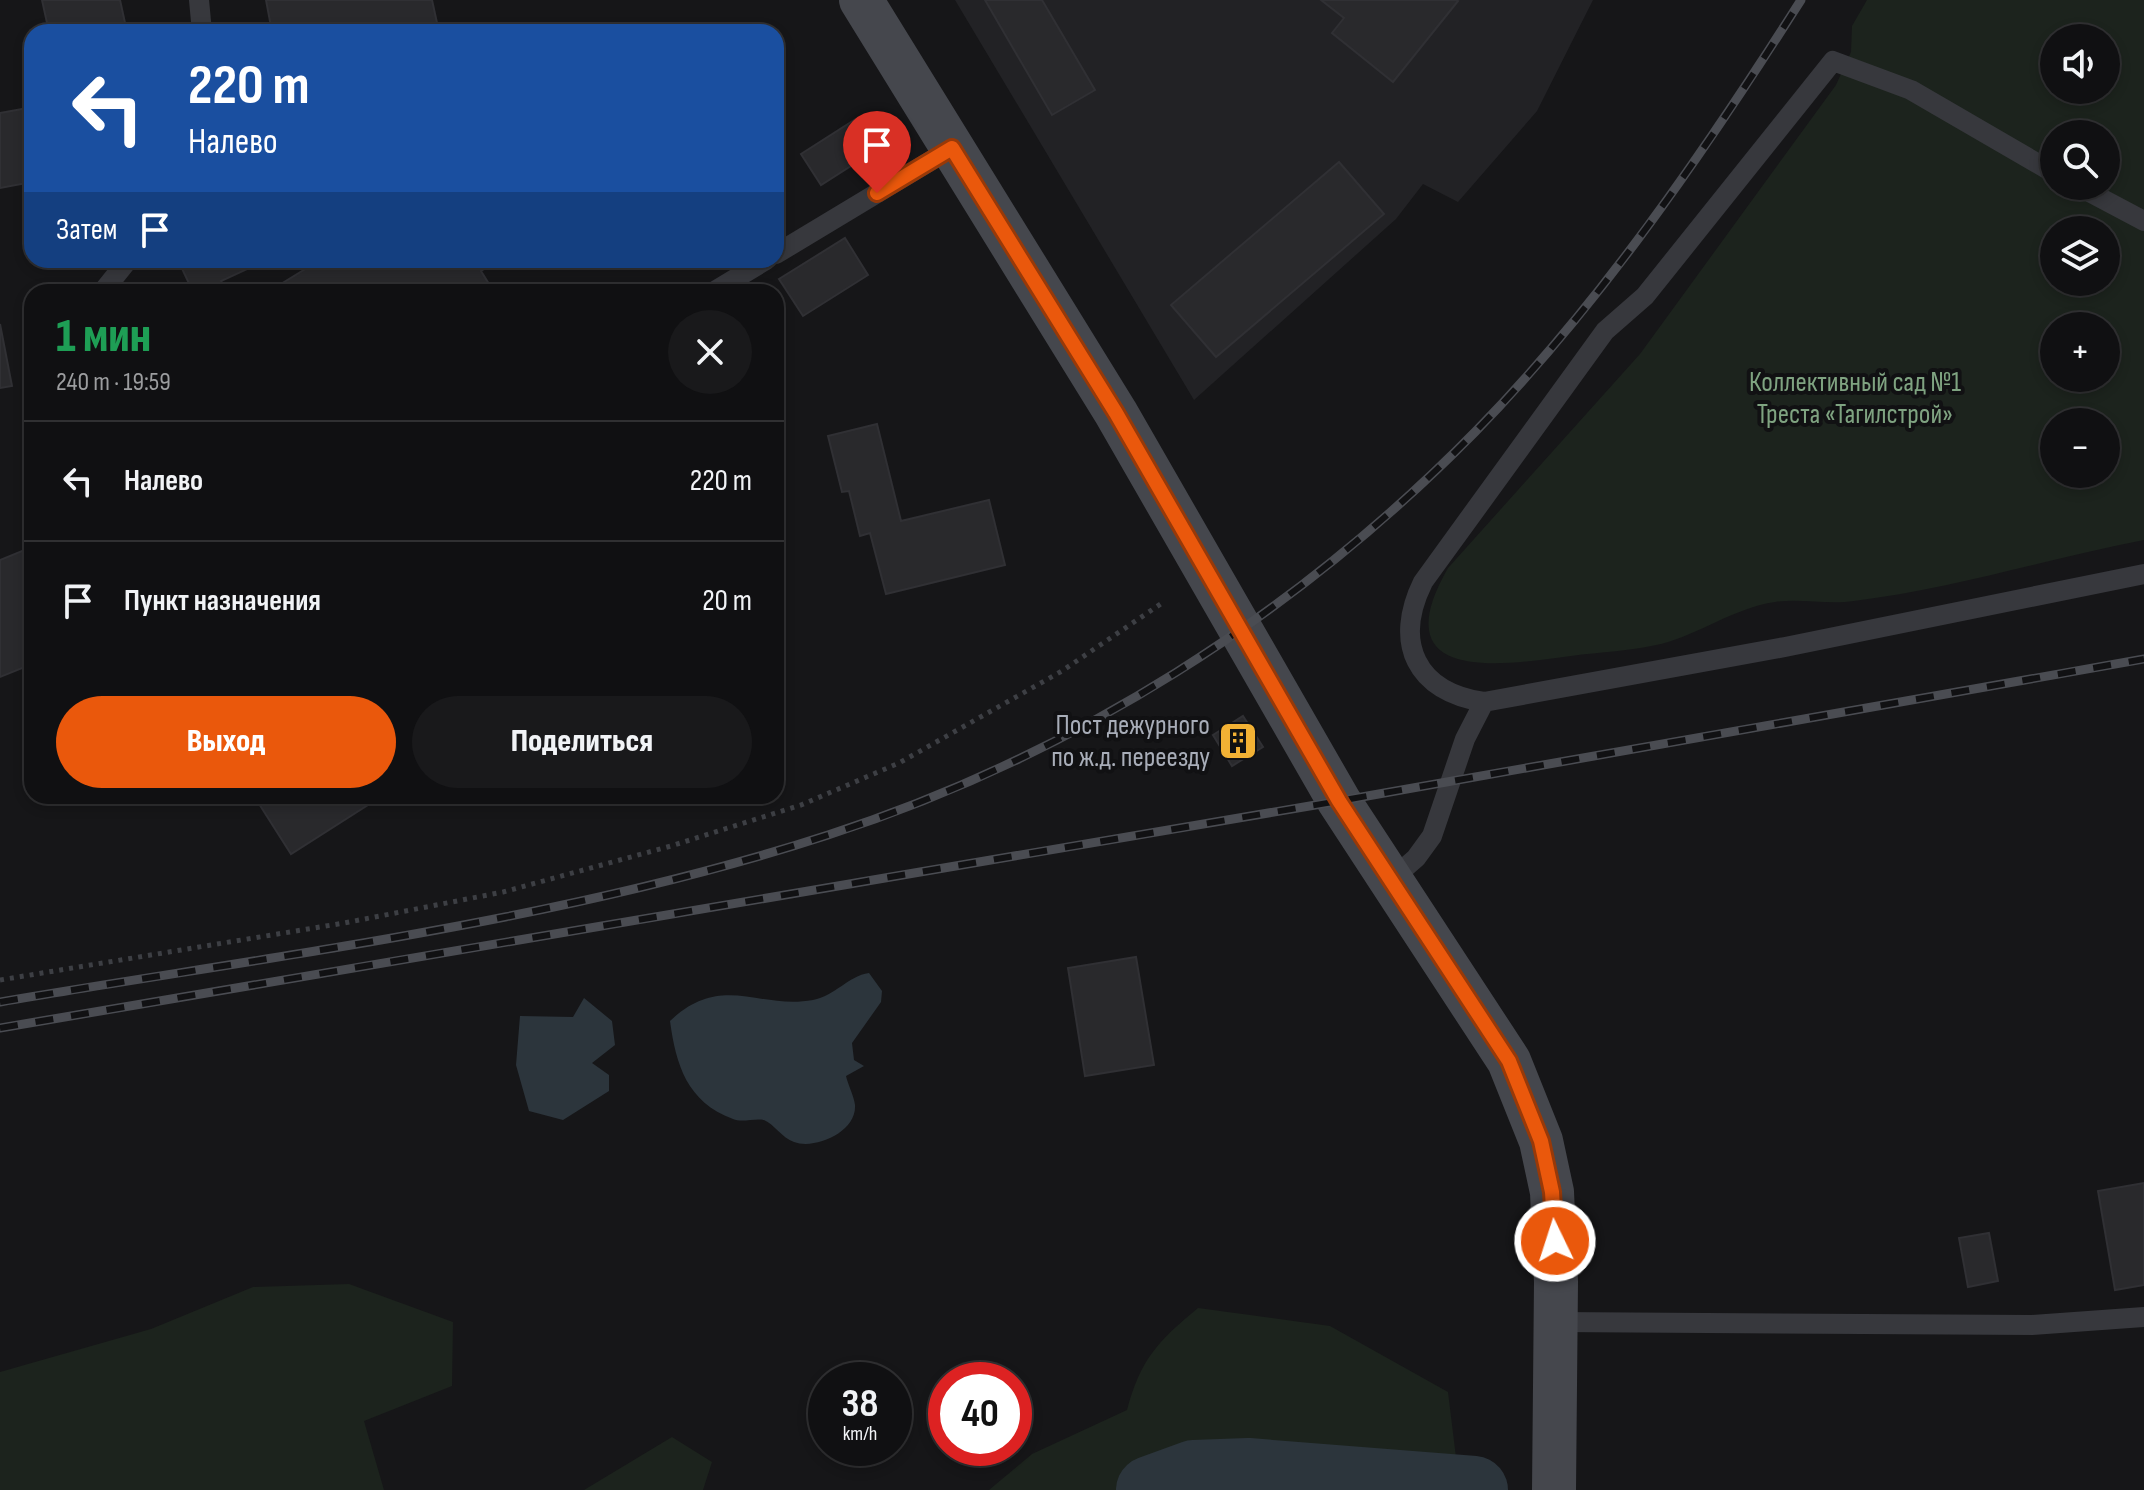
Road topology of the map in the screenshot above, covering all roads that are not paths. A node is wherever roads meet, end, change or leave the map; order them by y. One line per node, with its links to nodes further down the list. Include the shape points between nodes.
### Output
1 (199, 0): 3 (lane)
2 (861, 0): 4 (street)
3 (201, 24)
4 (952, 148): 8 (lane); 15 (street, via 1116,413 1339,801)
5 (2040, 165): 14 (lane, via 1911,90 1833,61 1645,296 1605,331 1423,582 1409,624 1418,664 1437,687 1458,698)
6 (2104, 200): 7 (lane)
7 (2144, 221)
8 (784, 249)
9 (122, 268): 11 (lane)
10 (753, 268): 12 (lane)
11 (109, 284)
12 (726, 284)
13 (2144, 574): 14 (lane)
14 (1484, 702): 15 (lane, via 1465,739 1432,836)
15 (1392, 879): 17 (street, via 1509,1061 1527,1098 1552,1192)
16 (2144, 1317): 17 (lane, via 2032,1325)
17 (1556, 1322): 18 (street)
18 (1554, 1490)

